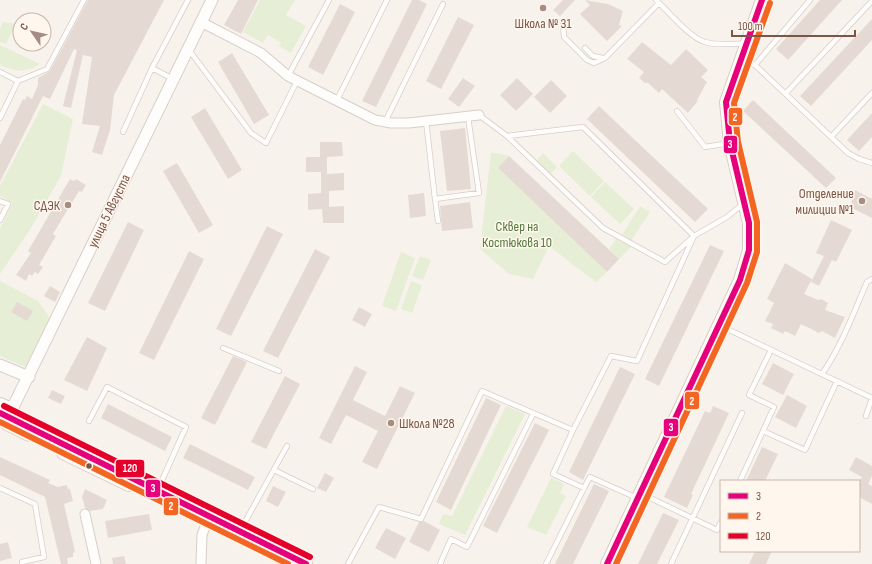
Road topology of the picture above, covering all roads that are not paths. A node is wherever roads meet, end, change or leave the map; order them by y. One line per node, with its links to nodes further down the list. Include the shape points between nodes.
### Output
1 (84, 0): 24 (lane, via 47,69)
2 (188, 0): 19 (lane)
3 (212, 0): 11 (street, улица 5 Августа)
4 (329, 0): 21 (lane)
5 (387, 0): 27 (lane)
6 (762, 0): 13 (main road)
7 (810, 0): 18 (lane)
8 (872, 1): 25 (lane)
9 (658, 2): 13 (lane, via 680,24 706,42); 16 (lane)
10 (443, 4): 33 (lane)
11 (201, 22): 15 (street, улица 5 Августа); 21 (street, via 261,53)
12 (563, 23): 16 (lane, via 564,37 587,60 594,63)
13 (746, 44): 17 (main road)
14 (585, 48): 16 (lane, via 592,56)
15 (188, 49): 22 (street, улица 5 Августа); 23 (lane, via 251,133 266,142)
16 (605, 58)
17 (740, 62): 18 (lane); 37 (main road, via 726,102)
18 (755, 65): 25 (lane)
19 (152, 68): 22 (lane); 34 (lane)
20 (0, 72): 24 (lane)
21 (288, 76): 23 (street)
22 (173, 79): 52 (street, улица 5 Августа)
23 (297, 80): 27 (street)
24 (18, 81): 31 (lane)
25 (786, 93): 36 (lane)
26 (872, 93): 36 (lane)
27 (337, 100): 33 (street, via 375,120)
28 (677, 111): 37 (lane, via 705,148)
29 (479, 115): 30 (street); 35 (lane)
30 (468, 117): 32 (street); 39 (lane, via 479,193)
31 (0, 118)
32 (426, 121): 33 (street); 39 (lane)
33 (385, 122)
34 (123, 132)
35 (507, 136): 44 (lane, via 583,127); 44 (lane, via 603,228 665,262)
36 (831, 137): 38 (lane, via 848,153)
37 (730, 143): 41 (main road)
38 (872, 163)
39 (435, 199): 43 (lane)
40 (0, 201): 42 (lane, via 8,204)
41 (745, 203): 44 (lane); 46 (main road, via 749,223 749,250 740,280)
42 (0, 220)
43 (438, 221)
44 (694, 236): 61 (lane, via 637,361 611,356)
45 (872, 279): 51 (lane, via 867,282 839,347)
46 (719, 325): 48 (lane); 70 (main road)
47 (223, 348): 50 (lane)
48 (771, 350): 51 (lane); 62 (lane, via 750,395 774,407)
49 (0, 365): 52 (street)
50 (279, 371)
51 (822, 374): 53 (lane)
52 (26, 381): 58 (street, улица 5 Августа)
53 (837, 381): 54 (lane); 62 (lane, via 805,450)
54 (872, 398): 59 (lane)
55 (0, 404): 58 (main road)
56 (742, 413): 74 (lane)
57 (533, 414): 61 (lane); 81 (lane, via 482,391 421,519 379,507); 82 (lane, via 467,547 451,539)
58 (10, 415): 69 (main road); 71 (main road, via 28,435 137,489)
59 (866, 416)
60 (89, 421): 69 (lane, via 107,387 186,427)
61 (573, 430): 67 (lane, via 553,474)
62 (764, 431): 65 (lane)
63 (287, 446): 64 (lane)
64 (274, 470): 68 (lane); 76 (lane)
65 (740, 480)
66 (0, 488): 77 (lane, via 35,504 44,557)
67 (584, 488): 70 (lane, via 590,477); 83 (lane)
68 (313, 489)
69 (157, 491): 71 (main road)
70 (640, 496): 74 (lane); 84 (main road)
71 (181, 502): 73 (main road)
72 (85, 514): 78 (street)
73 (209, 516): 76 (main road); 79 (street, via 202,536)
74 (694, 519): 75 (lane, via 718,530); 85 (lane)
75 (720, 525)
76 (240, 531): 80 (main road)
77 (22, 564)
78 (96, 564)
79 (201, 564)
80 (306, 564)
81 (348, 564)
82 (440, 564)
83 (546, 564)
84 (607, 564)
85 (672, 564)

